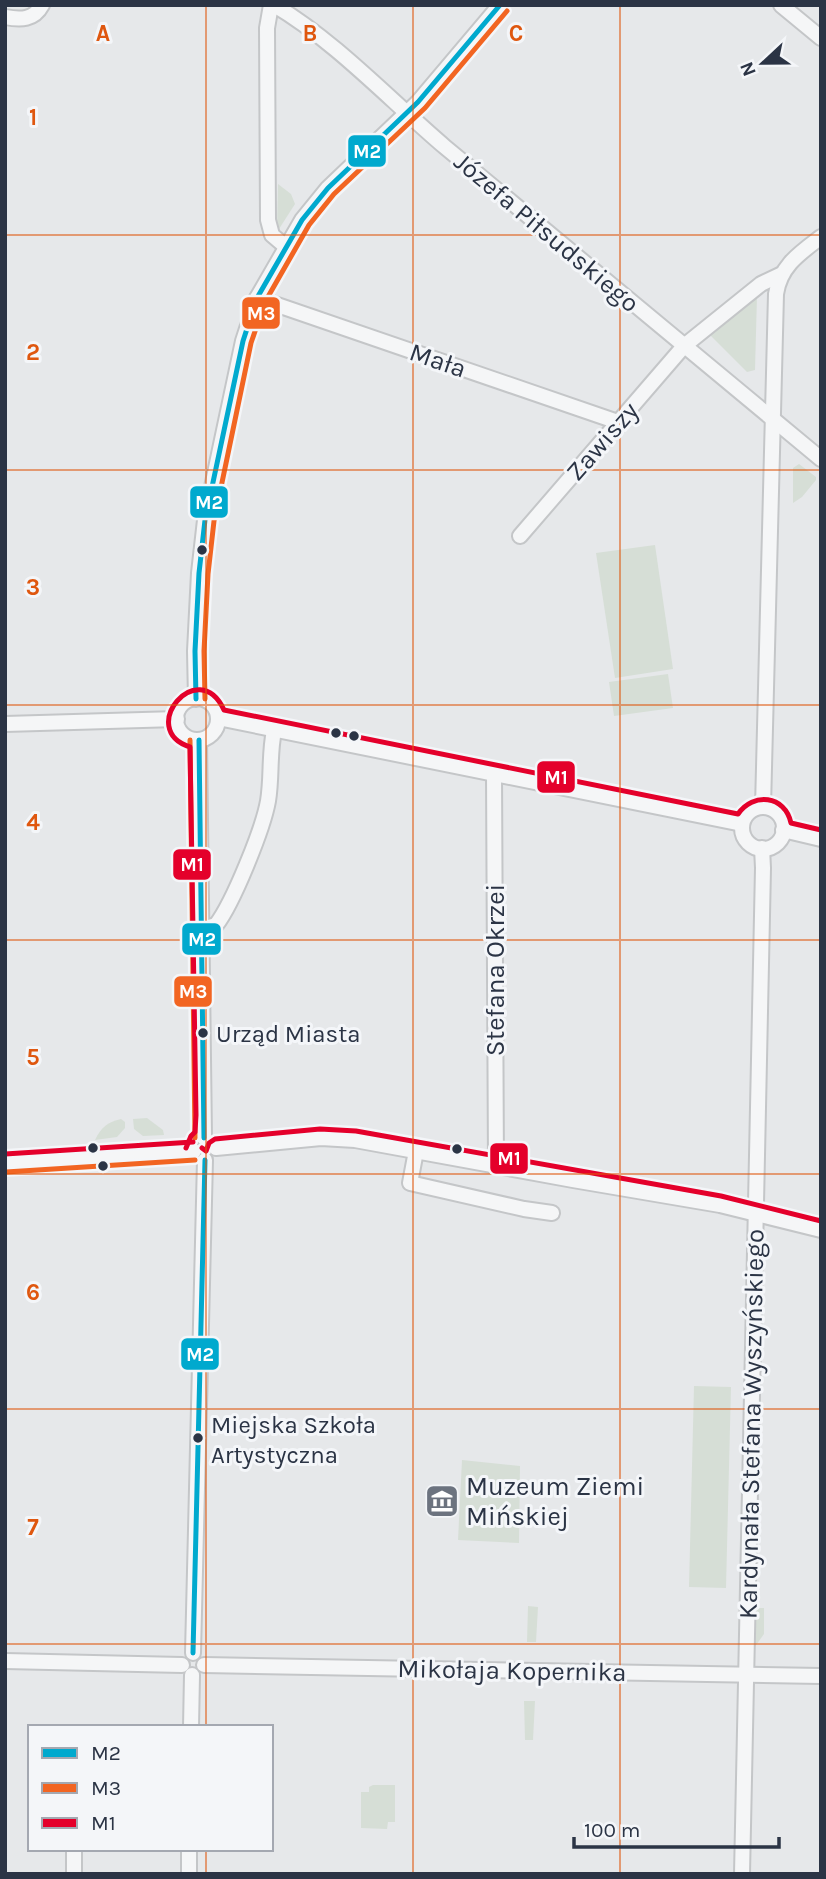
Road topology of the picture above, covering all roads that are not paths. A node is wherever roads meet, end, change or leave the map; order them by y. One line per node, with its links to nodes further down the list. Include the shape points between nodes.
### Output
1 (42, 5): 5 (street, via 30,17)
2 (272, 5): 7 (street, Józefa Piłsudskiego, via 330,46); 9 (street, via 267,28 268,220 272,235)
3 (500, 5): 7 (street)
4 (781, 5): 6 (street)
5 (5, 17)
6 (821, 38)
7 (406, 113): 9 (street, via 328,188); 12 (street, Józefa Piłsudskiego)
8 (821, 237): 10 (street)
9 (285, 246): 11 (street)
10 (782, 274): 12 (street, Zawiszy, via 761,284); 13 (street, via 776,294)
11 (257, 298): 14 (street, Mała); 17 (street, via 243,341 205,520)
12 (684, 346): 13 (street, Józefa Piłsudskiego); 14 (street, Zawiszy)
13 (772, 418): 15 (street, Józefa Piłsudskiego); 24 (street)
14 (618, 422): 16 (street, Zawiszy)
15 (821, 459)
16 (520, 536)
17 (196, 699): 18 (street, via 213,706); 19 (street, via 184,704)
18 (218, 718): 21 (street); 22 (street, via 215,730)
19 (177, 719): 20 (street); 22 (street, via 181,733)
20 (5, 724)
21 (274, 730): 23 (street); 29 (street, via 270,789 261,825 227,907 216,925)
22 (199, 740): 29 (street)
23 (494, 774): 25 (street); 35 (street, Stefana Okrzei)
24 (763, 807): 25 (street, via 751,811); 26 (street, via 776,811)
25 (742, 824): 28 (street, via 745,839)
26 (783, 831): 27 (street); 28 (street, via 778,842)
27 (821, 839)
28 (762, 848): 37 (street, Kardynała Stefana Wyszyńskiego)
29 (202, 929): 30 (street)
30 (204, 1138): 31 (street); 33 (street, via 198,1141)
31 (216, 1148): 32 (street, via 340,1138); 33 (street, via 212,1158)
32 (416, 1151): 35 (street); 36 (street, via 410,1183)
33 (199, 1155): 34 (street); 39 (street)
34 (5, 1163)
35 (496, 1166): 37 (street)
36 (552, 1213)
37 (755, 1213): 38 (street); 43 (street, Kardynała Stefana Wyszyńskiego)
38 (821, 1230)
39 (193, 1653): 41 (street); 42 (street, via 186,1655)
40 (5, 1661): 42 (street)
41 (204, 1665): 42 (street, via 199,1673); 43 (street, Mikołaja Kopernika)
42 (187, 1670): 45 (street)
43 (745, 1675): 44 (street, Mikołaja Kopernika); 50 (street, Kardynała Stefana Wyszyńskiego)
44 (821, 1676)
45 (191, 1725)
46 (74, 1851): 48 (street)
47 (189, 1851): 49 (street)
48 (74, 1874)
49 (189, 1874)
50 (742, 1874)

